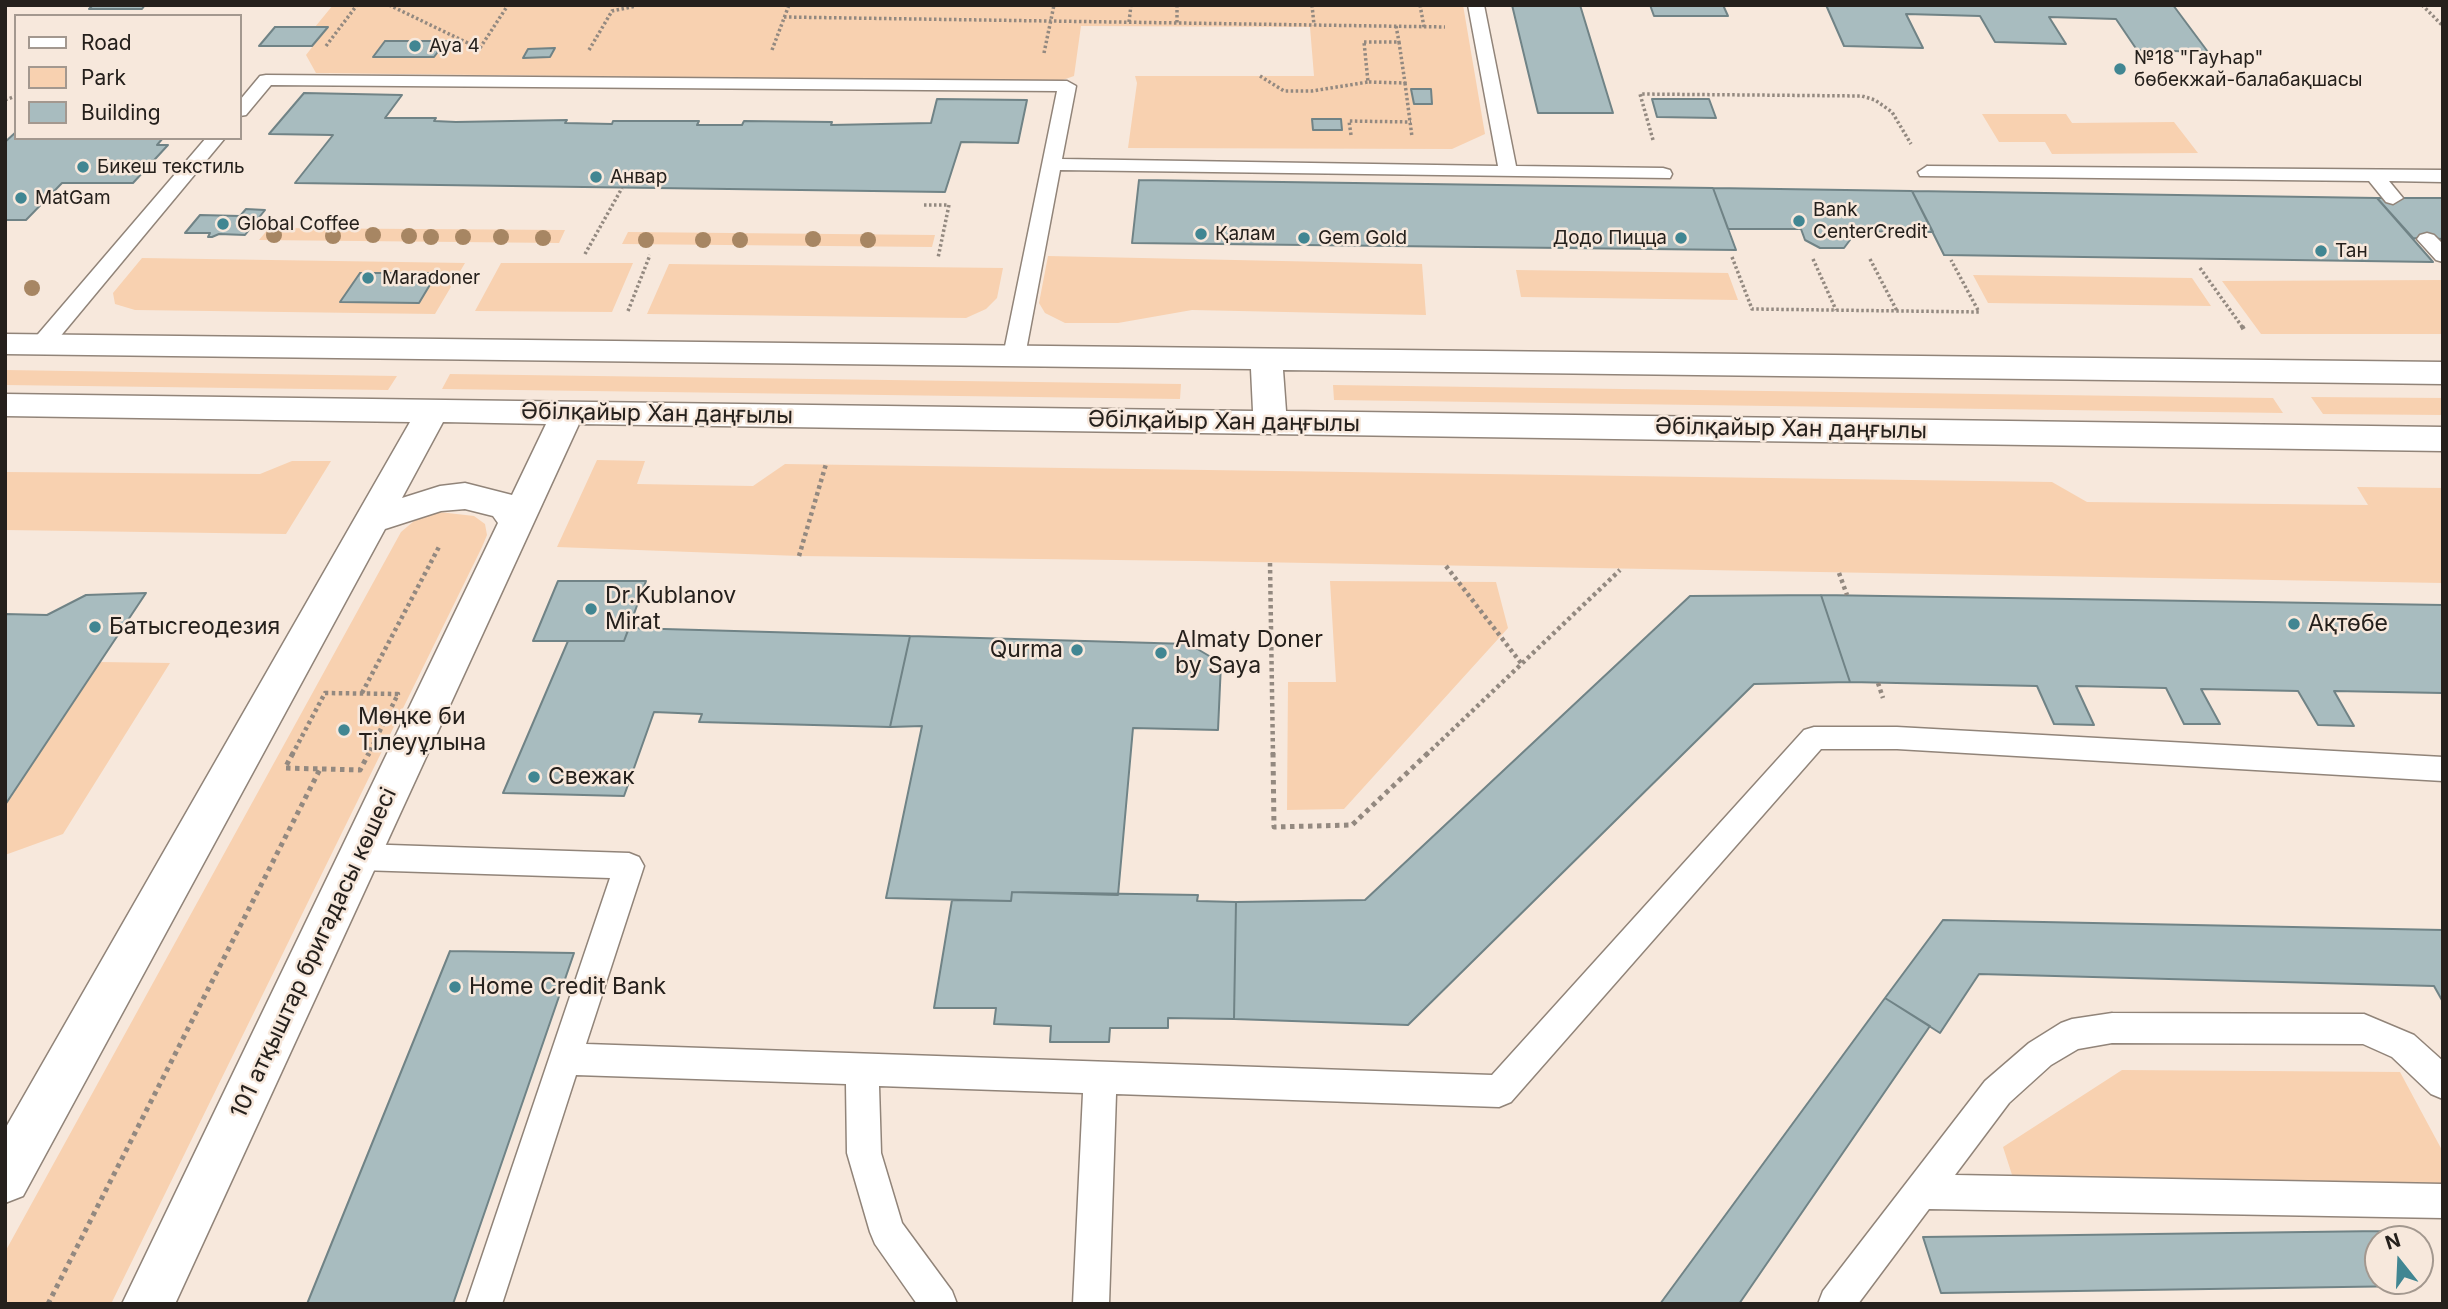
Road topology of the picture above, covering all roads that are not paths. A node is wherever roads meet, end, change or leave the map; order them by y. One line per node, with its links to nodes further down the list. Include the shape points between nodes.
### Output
1 (1476, 5): 7 (lane)
2 (242, 80): 3 (lane)
3 (266, 80): 4 (lane); 6 (lane, via 1067,86)
4 (242, 109)
5 (214, 140): 16 (lane)
6 (1051, 164): 7 (lane); 17 (lane)
7 (1508, 171): 9 (lane)
8 (1927, 172): 10 (lane)
9 (1663, 174)
10 (2375, 176): 11 (lane); 12 (lane)
11 (2443, 176)
12 (2393, 198)
13 (2427, 239): 14 (lane)
14 (2443, 256)
15 (5, 344): 16 (main road)
16 (41, 345): 17 (main road)
17 (1014, 356): 18 (main road)
18 (1266, 359): 19 (main road); 23 (main road)
19 (2443, 373)
20 (5, 405): 21 (main road, Әбілқайыр Хан даңғылы)
21 (433, 411): 22 (main road, Әбілқайыр Хан даңғылы); 25 (main road)
22 (568, 413): 23 (main road, Әбілқайыр Хан даңғылы); 26 (main road, 101 атқыштар бригадасы көшесі)
23 (1270, 422): 24 (main road, Әбілқайыр Хан даңғылы)
24 (2443, 439)
25 (373, 520): 26 (main road, via 465,496 505,506); 33 (main road)
26 (518, 523): 28 (main road, 101 атқыштар бригадасы көшесі)
27 (2443, 769): 31 (lane, via 1897,738 1814,738 1499,1091)
28 (360, 857): 29 (lane, via 629,866); 36 (main road, 101 атқыштар бригадасы көшесі)
29 (565, 1059): 30 (lane); 37 (lane)
30 (862, 1069): 31 (lane); 38 (lane, via 864,1153 887,1232)
31 (1100, 1077): 39 (lane)
32 (2443, 1083): 34 (lane, via 2403,1046 2364,1029 2112,1028 2073,1034 2040,1054 1997,1093)
33 (5, 1178)
34 (1924, 1192): 35 (lane); 40 (lane)
35 (2443, 1201)
36 (148, 1304)
37 (484, 1304)
38 (939, 1304)
39 (1091, 1304)
40 (1836, 1304)

